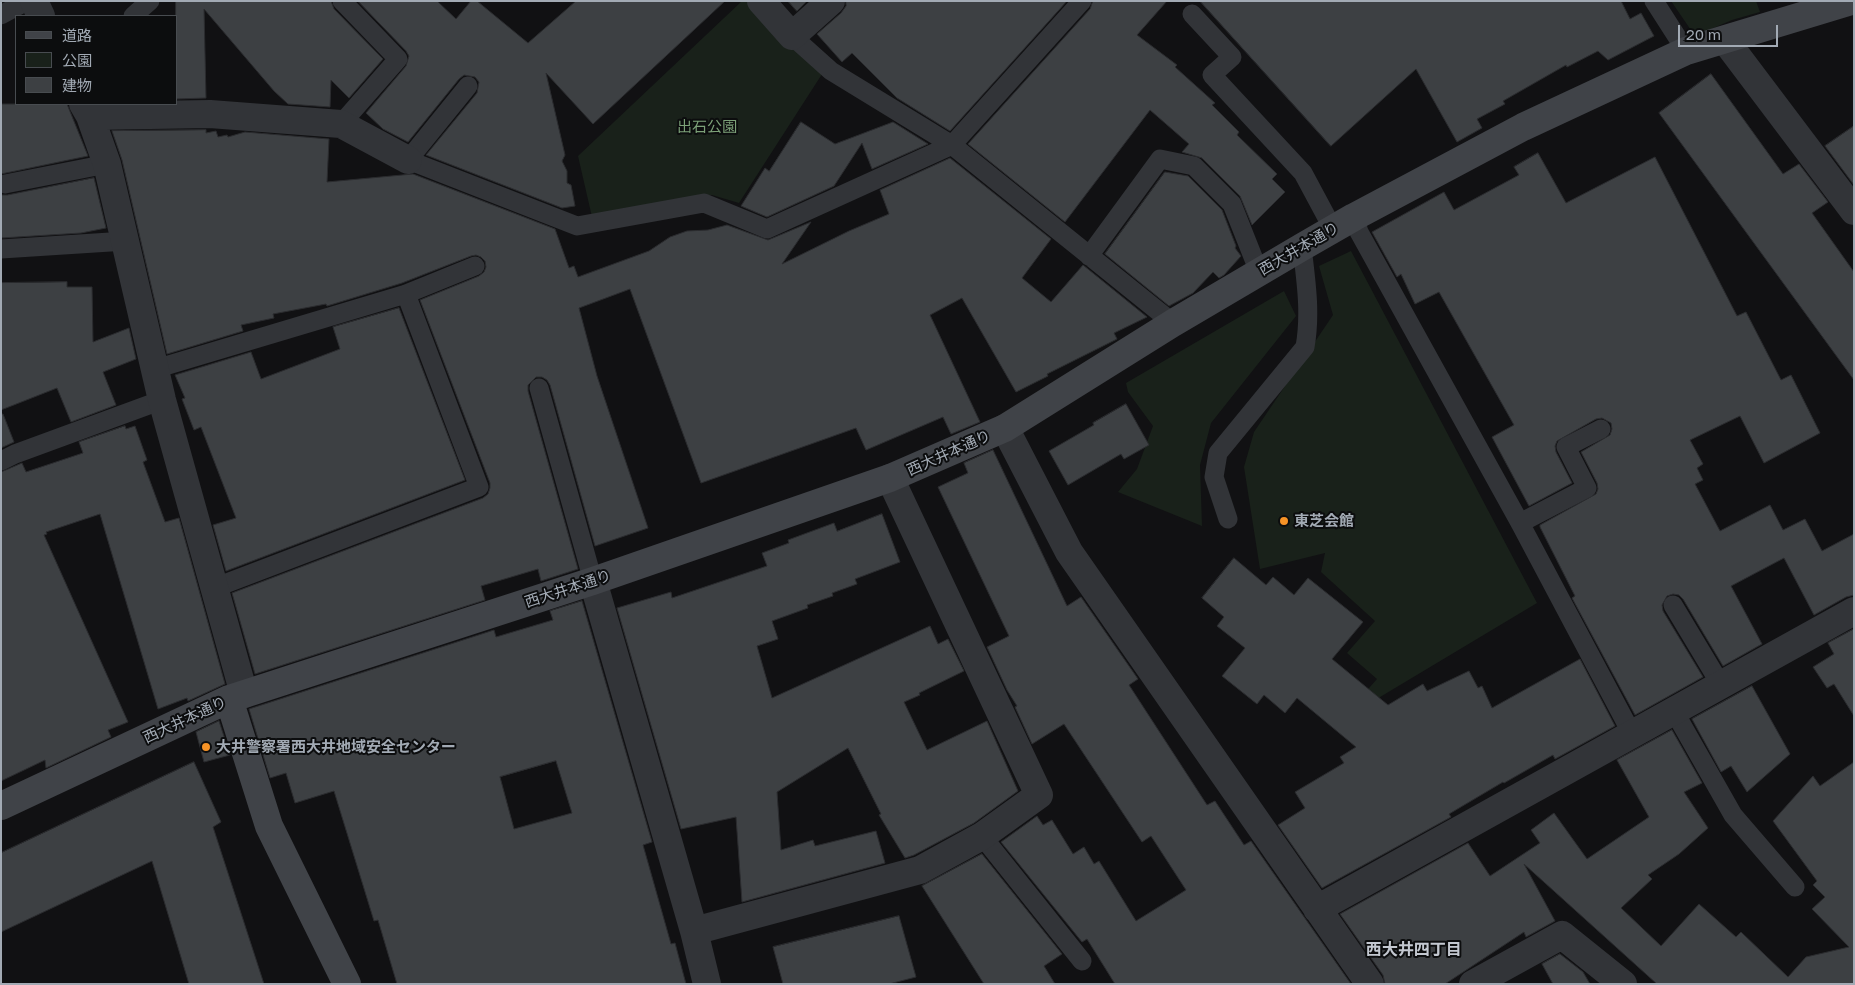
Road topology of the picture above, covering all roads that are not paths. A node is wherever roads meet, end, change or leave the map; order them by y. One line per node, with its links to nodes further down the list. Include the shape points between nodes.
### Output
1 (27, 1): 12 (lane)
2 (34, 1): 13 (street)
3 (150, 1): 14 (lane)
4 (342, 1): 20 (lane, via 398,59)
5 (761, 1): 15 (street)
6 (831, 1): 15 (street)
7 (1082, 1): 21 (lane)
8 (1654, 1): 17 (lane)
9 (1850, 1): 10 (lane); 16 (street, 西大井本通り)
10 (1854, 7)
11 (1192, 14): 26 (lane, via 1232,57 1212,75 1303,173)
12 (1, 15)
13 (41, 15)
14 (134, 15)
15 (792, 36): 21 (lane, via 831,71)
16 (1725, 40): 17 (street, 西大井本通り); 25 (street)
17 (1686, 51): 26 (street, 西大井本通り, via 1523,127)
18 (468, 86): 22 (lane)
19 (86, 110): 20 (street, via 210,114); 23 (street)
20 (341, 124): 22 (street)
21 (952, 145): 22 (lane, via 767,230 704,203 577,226); 30 (lane)
22 (408, 160)
23 (107, 164): 24 (lane); 27 (street)
24 (5, 184)
25 (1854, 211)
26 (1344, 223): 28 (street, 西大井本通り); 43 (lane, via 1364,240)
27 (126, 242): 29 (lane); 35 (street)
28 (1302, 247): 32 (street, 西大井本通り); 42 (lane, via 1308,296 1305,347 1218,453 1214,476)
29 (1, 249)
30 (1090, 256): 32 (lane, via 1160,159 1194,166 1232,204); 34 (lane)
31 (475, 266): 33 (lane)
32 (1259, 272): 34 (street, 西大井本通り)
33 (406, 294): 35 (lane); 45 (lane, via 479,487)
34 (1172, 323): 38 (street, 西大井本通り)
35 (156, 369): 37 (street)
36 (540, 388): 44 (lane)
37 (162, 400): 40 (lane); 45 (street)
38 (1005, 428): 41 (street, 西大井本通り); 55 (street, via 1068,552)
39 (1601, 429): 43 (lane, via 1566,447 1587,488)
40 (1, 461)
41 (890, 478): 44 (street, 西大井本通り); 53 (street, via 1039,795)
42 (1228, 519)
43 (1520, 523): 51 (lane)
44 (593, 581): 49 (street, 西大井本通り); 56 (street)
45 (214, 588): 49 (street)
46 (1673, 605): 48 (lane)
47 (1854, 611): 48 (street)
48 (1721, 685): 50 (street)
49 (236, 697): 52 (street, 西大井本通り); 58 (street, via 270,826)
50 (1674, 711): 51 (street); 54 (lane, via 1733,814)
51 (1632, 734): 55 (street)
52 (1, 806)
53 (982, 836): 56 (street, via 920,870); 57 (lane)
54 (1795, 887)
55 (1317, 909): 60 (street)
56 (694, 931): 59 (street)
57 (1082, 961)
58 (345, 983)
59 (707, 984)
60 (1370, 984)
61 (1473, 984): 62 (street, via 1562,935)
62 (1623, 984)

